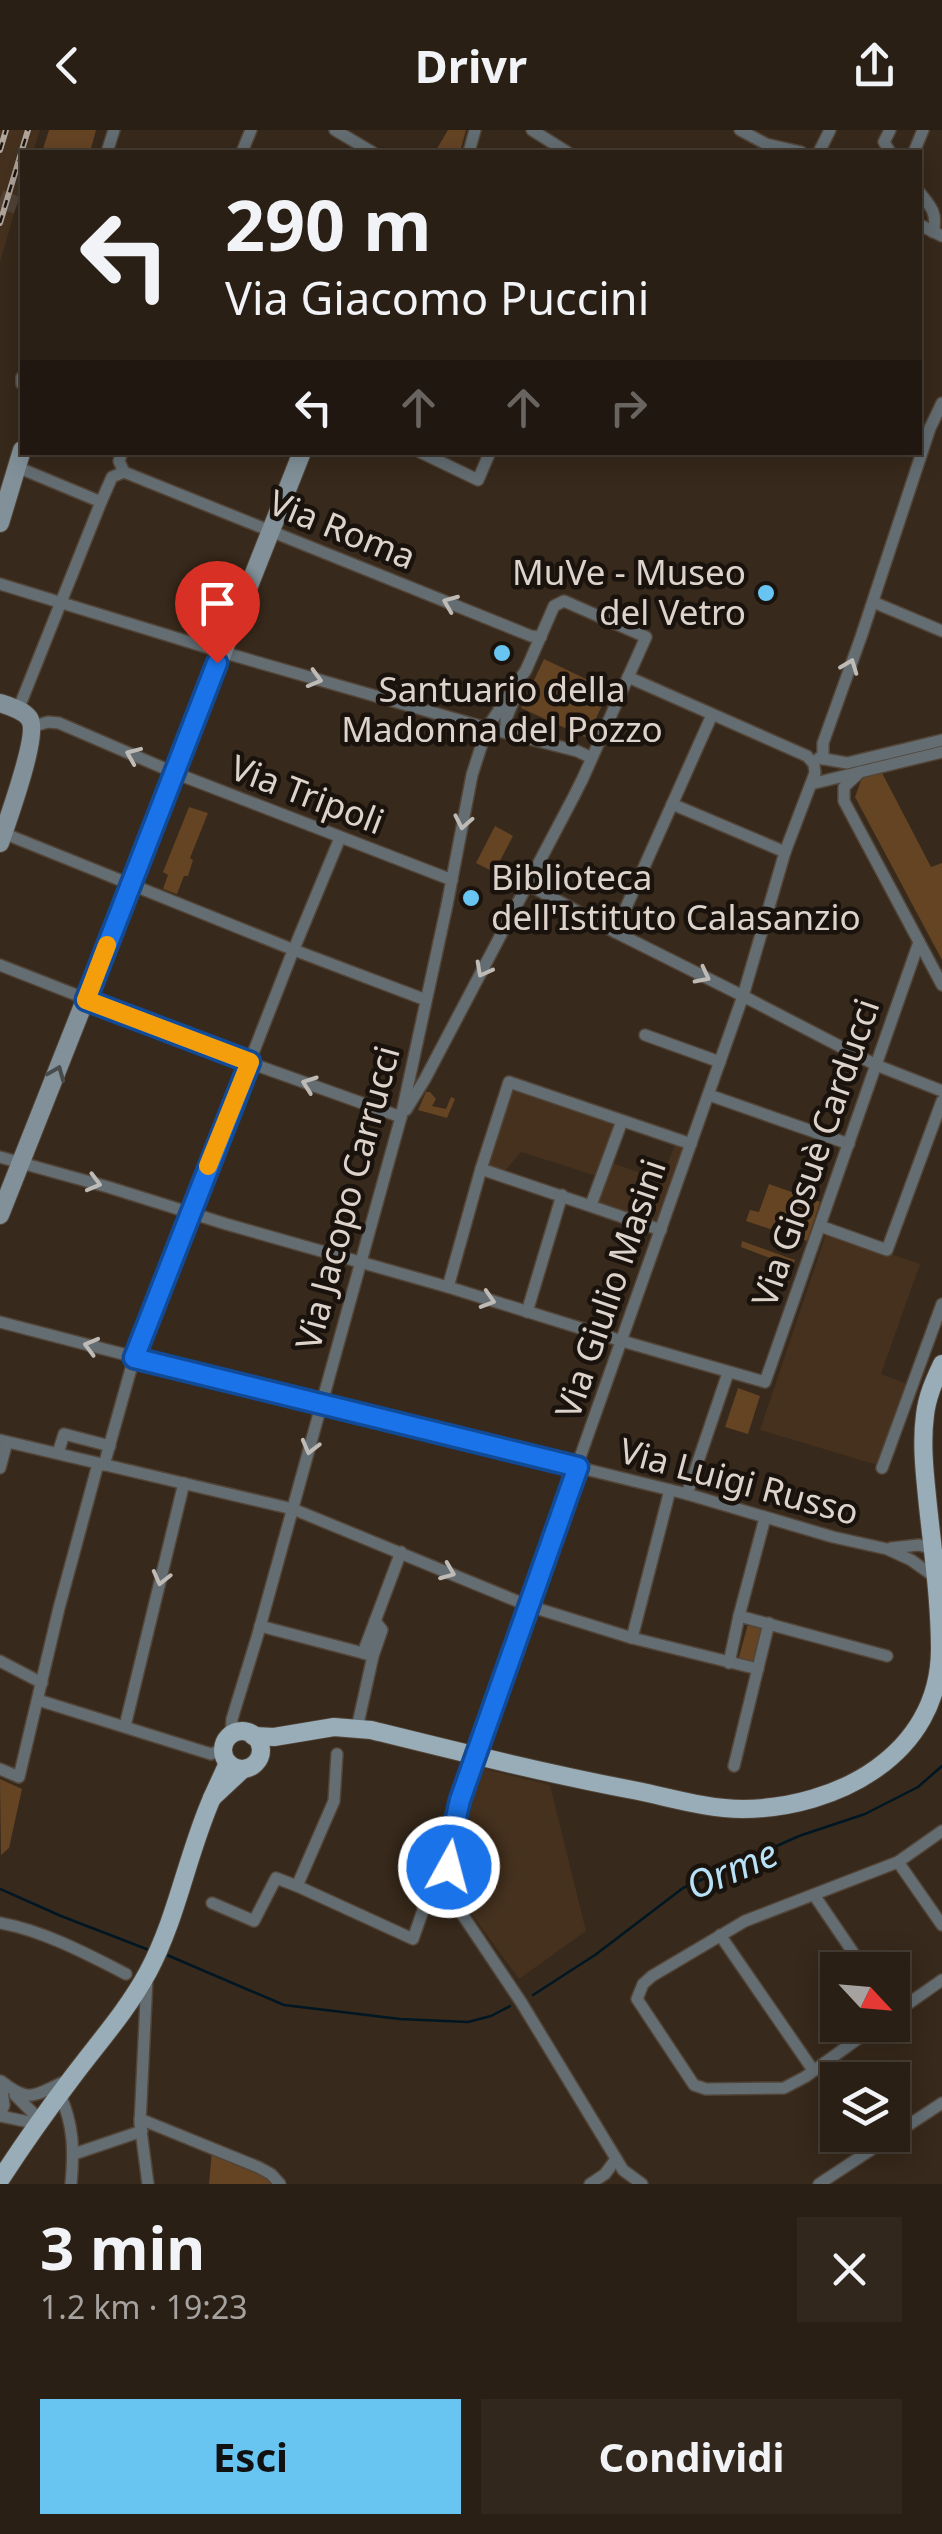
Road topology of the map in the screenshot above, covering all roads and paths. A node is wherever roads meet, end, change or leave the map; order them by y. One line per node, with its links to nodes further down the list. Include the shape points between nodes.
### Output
1 (335, 130): 5 (street)
2 (532, 130): 6 (street)
3 (740, 130): 4 (street)
4 (763, 148)
5 (369, 150)
6 (564, 150)
7 (922, 195): 8 (street, via 934,209)
8 (938, 234)
9 (942, 403): 10 (street)
10 (922, 452)
11 (121, 455): 17 (street)
12 (301, 455): 20 (main road)
13 (427, 455): 14 (street, via 478,480)
14 (489, 455)
15 (921, 455): 23 (street)
16 (20, 458): 18 (street); 19 (main road)
17 (124, 472): 18 (street, via 112,478); 20 (street, Via Roma)
18 (102, 502): 22 (street)
19 (0, 522)
20 (271, 532): 25 (street, Via Roma, one-way to 20); 26 (main road)
21 (0, 584): 22 (street)
22 (60, 602): 26 (street); 29 (street)
23 (873, 602): 24 (street); 38 (street, one-way to 23)
24 (942, 631)
25 (541, 637): 27 (street); 28 (street, via 554,606 567,601 646,637)
26 (222, 652): 32 (street, one-way to 32); 39 (main road)
27 (526, 670): 32 (street, Via Jacopo Carrucci); 33 (street)
28 (628, 677): 30 (street); 37 (street)
29 (9, 706): 31 (main road)
30 (712, 715): 36 (street); 42 (street)
31 (31, 726): 39 (street, Via Tripoli, one-way to 31, via 58,723); 43 (main road)
32 (487, 728): 33 (street); 46 (street, Via Jacopo Carrucci, one-way to 46)
33 (506, 732): 37 (street)
34 (942, 740): 38 (street, via 848,763)
35 (942, 752): 40 (street)
36 (806, 756): 38 (street); 41 (street, via 814,764)
37 (592, 758): 48 (street)
38 (823, 759)
39 (174, 772): 44 (street, Via Tripoli); 47 (main road)
40 (860, 772): 41 (street); 50 (street, via 844,787 844,801)
41 (813, 779): 45 (street, Via Giulio Masini)
42 (672, 804): 45 (street); 49 (street)
43 (2, 838): 47 (street)
44 (340, 838): 46 (street, Via Tripoli); 51 (street)
45 (786, 852): 54 (street, Via Giulio Masini)
46 (452, 880): 56 (street, Via Jacopo Carrucci)
47 (131, 883): 51 (street); 55 (main road)
48 (529, 885): 49 (street); 64 (street, one-way to 64)
49 (615, 932): 54 (street, one-way to 54)
50 (919, 942): 53 (street); 60 (street, Via Giosuè Carducci)
51 (294, 950): 56 (street); 58 (street)
52 (0, 965): 55 (street)
53 (942, 985)
54 (744, 996): 59 (street, Via Giulio Masini); 60 (street)
55 (86, 1000): 58 (street); 69 (main road, one-way to 55)
56 (426, 1000): 64 (street, Via Jacopo Carrucci)
57 (645, 1035): 59 (street)
58 (250, 1062): 64 (street, one-way to 58); 73 (street)
59 (720, 1062): 62 (street, Via Giulio Masini)
60 (876, 1065): 61 (street); 67 (street, Via Giosuè Carducci)
61 (942, 1090)
62 (709, 1095): 66 (street, Via Giulio Masini); 67 (street)
63 (942, 1101): 75 (street, via 888,1250)
64 (401, 1117): 77 (street, Via Jacopo Carrucci)
65 (622, 1121): 66 (street); 70 (street, via 509,1082); 72 (street)
66 (691, 1144): 76 (street, Via Giulio Masini)
67 (849, 1144): 75 (street, Via Giosuè Carducci)
68 (0, 1157): 69 (street)
69 (21, 1164): 73 (street, one-way to 73); 74 (main road)
70 (480, 1169): 71 (street); 78 (street)
71 (562, 1195): 72 (street); 80 (street)
72 (591, 1205): 76 (street)
73 (190, 1213): 77 (street); 83 (street)
74 (0, 1215)
75 (821, 1223): 85 (street, Via Giosuè Carducci, via 766,1382)
76 (661, 1230): 82 (street, Via Giulio Masini)
77 (360, 1264): 78 (street); 86 (street, Via Jacopo Carrucci)
78 (448, 1287): 80 (street, one-way to 80)
79 (942, 1304): 93 (street)
80 (527, 1312): 82 (street)
81 (0, 1322): 83 (street, Via Luigi Russo, one-way to 81)
82 (622, 1341): 85 (street); 91 (street, Via Giulio Masini)
83 (134, 1358): 86 (street, Via Luigi Russo); 88 (street)
84 (942, 1364): 99 (main road, via 925,1415)
85 (728, 1372): 96 (street)
86 (321, 1405): 91 (street, Via Luigi Russo); 97 (street, Via Jacopo Carrucci, one-way to 97)
87 (3, 1441): 89 (street); 92 (street)
88 (110, 1446): 89 (street, via 64,1434); 90 (street)
89 (58, 1453): 90 (street)
90 (101, 1465): 94 (street); 114 (street)
91 (578, 1467): 95 (street, Via Luigi Russo); 104 (street, Via Giulio Masini)
92 (0, 1468)
93 (882, 1468)
94 (184, 1483): 97 (street); 116 (street, one-way to 116)
95 (670, 1490): 96 (street, Via Luigi Russo); 108 (street)
96 (687, 1494): 98 (street, Via Luigi Russo)
97 (292, 1510): 102 (street); 107 (street, Via Jacopo Carrucci)
98 (765, 1518): 101 (street, Via Luigi Russo); 105 (street)
99 (930, 1526): 100 (street); 103 (main road)
100 (911, 1545): 101 (street, Via Luigi Russo); 103 (street, Via Luigi Russo, via 920,1544)
101 (887, 1548): 103 (street, Via Luigi Russo)
102 (401, 1552): 104 (street, one-way to 104); 109 (street, via 375,1622 382,1630)
103 (934, 1562): 121 (main road, via 940,1651 932,1701 890,1759 841,1788 740,1809)
104 (529, 1606): 108 (street); 121 (street, Via Giulio Masini)
105 (739, 1616): 106 (street); 112 (street)
106 (769, 1623): 110 (street); 113 (street)
107 (260, 1626): 109 (street); 119 (street, Via Jacopo Carrucci, via 232,1719)
108 (632, 1638): 112 (street)
109 (368, 1654): 117 (street)
110 (887, 1656)
111 (0, 1661): 114 (street)
112 (729, 1662): 113 (street)
113 (758, 1670): 122 (street)
114 (42, 1683): 115 (street)
115 (38, 1700): 116 (street); 123 (street, via 19,1777)
116 (125, 1726): 119 (street, via 211,1754)
117 (358, 1728): 118 (main road); 121 (main road)
118 (297, 1733): 119 (main road); 119 (main road, via 253,1736 260,1746)
119 (237, 1754): 135 (main road, via 212,1798)
120 (337, 1754): 127 (street, via 334,1801)
121 (477, 1756): 124 (street, Via Giulio Masini)
122 (734, 1766)
123 (0, 1769)
124 (453, 1824): 127 (street, Via Giulio Masini, via 413,1939); 148 (street, via 449,1874 458,1908)
125 (942, 1832): 126 (street)
126 (898, 1862): 128 (street); 131 (street)
127 (297, 1886): 129 (street, via 276,1878 254,1921)
128 (814, 1894): 132 (street); 133 (street)
129 (212, 1902)
130 (0, 1923): 134 (street)
131 (942, 1925)
132 (720, 1935): 139 (street); 139 (street, via 652,1976 637,2000 694,2085 784,2088)
133 (853, 1952)
134 (126, 1974)
135 (147, 1974): 141 (main road); 145 (street)
136 (942, 1980): 137 (street)
137 (910, 2001)
138 (854, 2042): 139 (street)
139 (808, 2074)
140 (0, 2080): 141 (street, via 25,2096); 143 (street); 144 (street)
141 (65, 2088): 144 (main road); 147 (street)
142 (942, 2103): 156 (street)
143 (0, 2116): 144 (street); 146 (street)
144 (40, 2123): 146 (main road)
145 (141, 2125): 147 (street); 151 (street); 152 (street, via 258,2166)
146 (17, 2138): 149 (main road)
147 (74, 2154): 150 (street)
148 (620, 2164): 153 (street); 154 (street); 155 (street)
149 (0, 2180)
150 (72, 2184)
151 (148, 2184)
152 (280, 2184)
153 (590, 2184)
154 (619, 2184)
155 (642, 2184)
156 (819, 2184)

